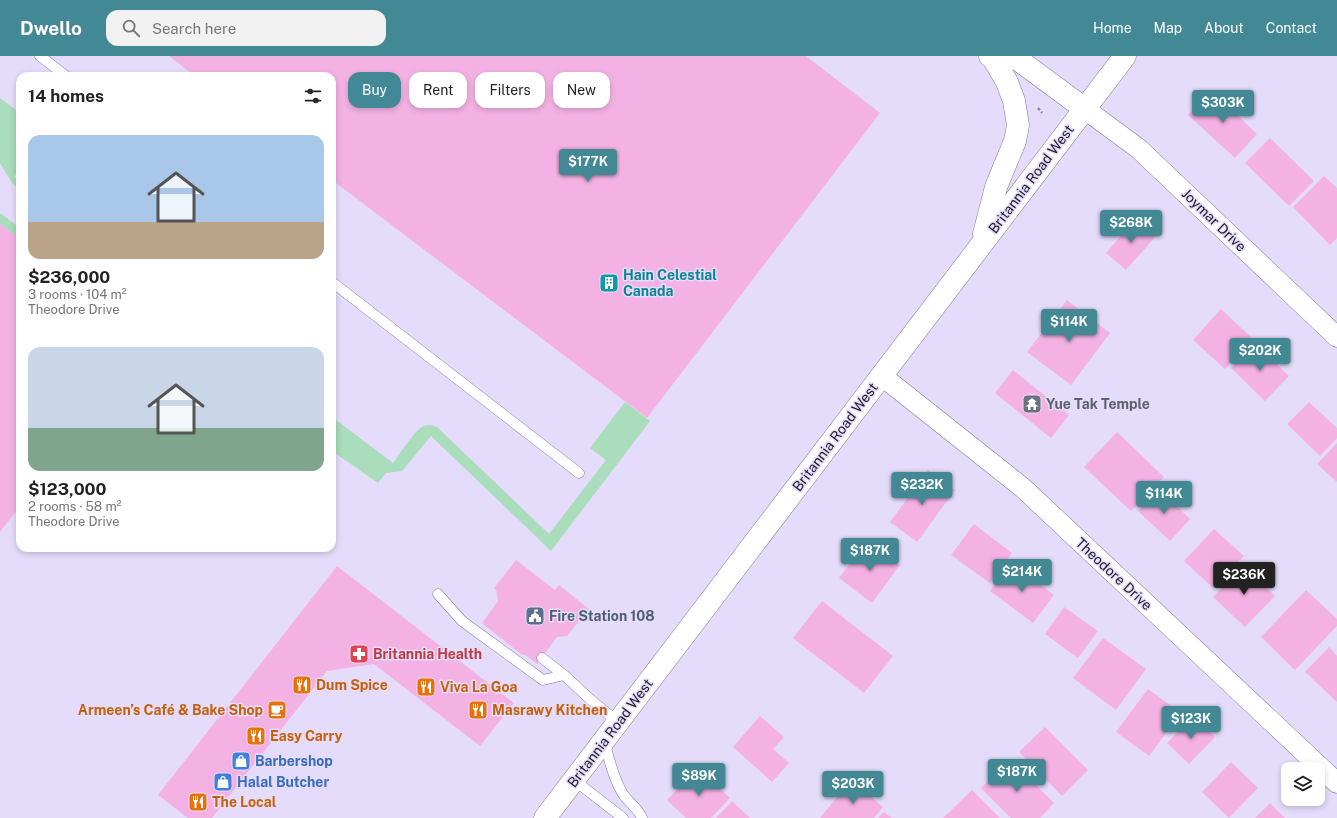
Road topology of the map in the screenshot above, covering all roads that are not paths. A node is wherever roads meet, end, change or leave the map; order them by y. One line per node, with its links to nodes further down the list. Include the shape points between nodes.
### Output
1 (40, 56): 5 (lane)
2 (990, 56): 7 (main road, via 1007,82 1014,101 1018,125 1015,142 996,187)
3 (1013, 56): 6 (main road)
4 (1125, 56): 6 (main road, Britannia Road West)
5 (61, 72)
6 (1085, 109): 7 (main road, Britannia Road West); 9 (street, Joymar Drive, via 1139,149)
7 (982, 244): 10 (main road, Britannia Road West)
8 (336, 285): 11 (lane)
9 (1337, 337)
10 (882, 376): 15 (main road, Britannia Road West); 18 (street, Theodore Drive, via 1023,488)
11 (579, 473)
12 (438, 594): 14 (lane, via 462,621 543,680)
13 (542, 658): 14 (lane)
14 (564, 675): 15 (lane)
15 (618, 722): 16 (main road, Britannia Road West)
16 (604, 741): 17 (main road, Britannia Road West); 21 (lane, via 618,785)
17 (574, 780): 19 (main road, Britannia Road West); 20 (lane)
18 (1337, 782)
19 (545, 818)
20 (623, 818)
21 (642, 818)

